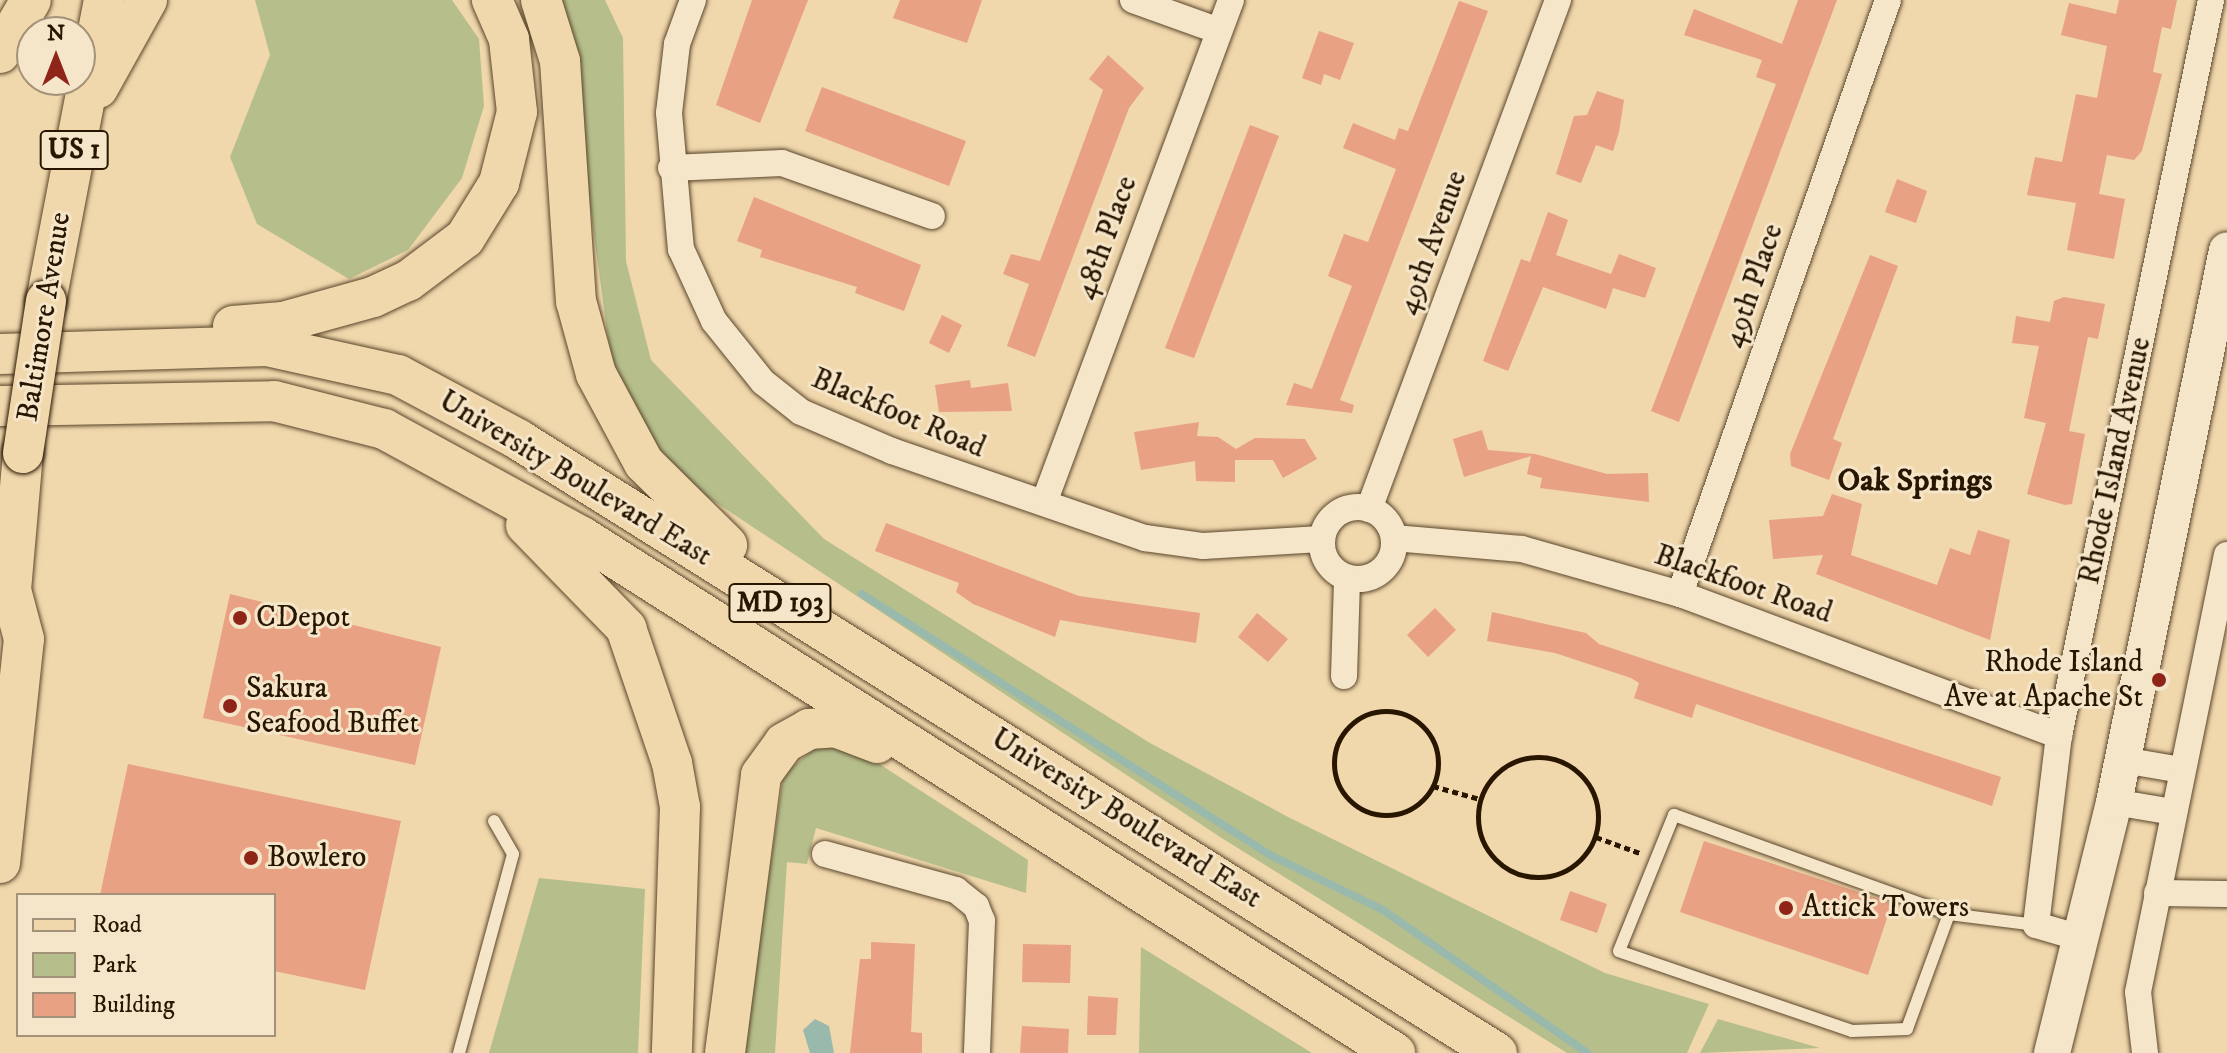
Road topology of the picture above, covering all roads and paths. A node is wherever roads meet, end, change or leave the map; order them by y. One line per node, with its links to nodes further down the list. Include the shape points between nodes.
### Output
1 (31, 0): 13 (main road)
2 (104, 0): 14 (main road, Baltimore Avenue / US 1)
3 (147, 0): 14 (main road)
4 (492, 0): 18 (main road, via 515,74 511,149 486,210 438,261 373,297 283,322)
5 (541, 0): 32 (main road, via 560,61 576,301 609,406 644,463 695,521)
6 (693, 0): 15 (street, Blackfoot Road, via 671,76)
7 (1133, 0): 12 (street)
8 (1231, 0): 12 (street, 48th Place)
9 (1558, 0): 24 (street, 49th Avenue)
10 (1888, 0): 29 (street, 49th Place)
11 (2211, 0): 33 (street, Rhode Island Avenue)
12 (1219, 31): 23 (street, 48th Place)
13 (0, 53)
14 (79, 123): 30 (main road, Baltimore Avenue / US 1, bridge, via 46,301)
15 (671, 168): 16 (street, via 782,163); 23 (street, Blackfoot Road, via 681,249 694,285 763,382 801,412 892,451)
16 (932, 216)
17 (2227, 250): 19 (street)
18 (0, 343)
19 (2217, 352): 34 (street)
20 (0, 354): 32 (main road, University Boulevard East / MD 193, via 267,346 398,375 519,440)
21 (0, 406): 22 (main road, University Boulevard East / MD 193, via 274,401 384,429)
22 (453, 463): 41 (main road, University Boulevard East / MD 193); 52 (main road, via 576,569 626,628 649,685 680,807)
23 (1045, 500): 26 (street, Blackfoot Road, via 1145,538 1203,546)
24 (1369, 509): 25 (street); 26 (street, via 1335,515)
25 (1394, 538): 28 (street, via 1382,572); 29 (street, Blackfoot Road, via 1522,549)
26 (1321, 539): 28 (street, via 1331,569)
27 (2226, 566): 35 (street)
28 (1347, 579): 31 (street)
29 (1680, 594): 33 (street, Blackfoot Road)
30 (5, 600): 45 (main road, Baltimore Avenue / US 1, via 24,639)
31 (1344, 676)
32 (909, 683): 56 (main road, University Boulevard East / MD 193)
33 (2059, 736): 49 (street, Rhode Island Avenue)
34 (2123, 760): 35 (street); 38 (street)
35 (2181, 770): 39 (street)
36 (1433, 786): 36 (path, via 1437,750 1416,721 1382,711 1364,715 1338,741 1334,776 1355,806 1389,816 1407,811); 37 (path)
37 (1480, 799): 42 (path, via 1480,836 1502,866 1518,875 1565,871); 42 (path, via 1503,768 1539,757 1558,760 1581,776 1596,800)
38 (2114, 802): 39 (street); 50 (street)
39 (2173, 812): 46 (street)
40 (494, 821): 51 (lane, via 513,854)
41 (1047, 834): 53 (main road, via 855,733 809,729 784,743 761,775 750,825); 55 (main road, University Boulevard East / MD 193)
42 (1596, 837): 44 (path)
43 (825, 854): 54 (street, via 956,890 976,906 982,921)
44 (1656, 859): 48 (lane, via 1674,815); 48 (lane, via 1619,951 1852,1031 1907,1029)
45 (0, 863)
46 (2157, 893): 47 (street); 59 (street, via 2138,992)
47 (2227, 894)
48 (1949, 914): 49 (lane)
49 (2036, 925): 50 (street)
50 (2084, 939): 57 (street); 58 (street)
51 (459, 1053)
52 (672, 1053)
53 (725, 1053)
54 (977, 1053)
55 (1395, 1053)
56 (1497, 1053)
57 (2052, 1053)
58 (2071, 1053)
59 (2145, 1053)

